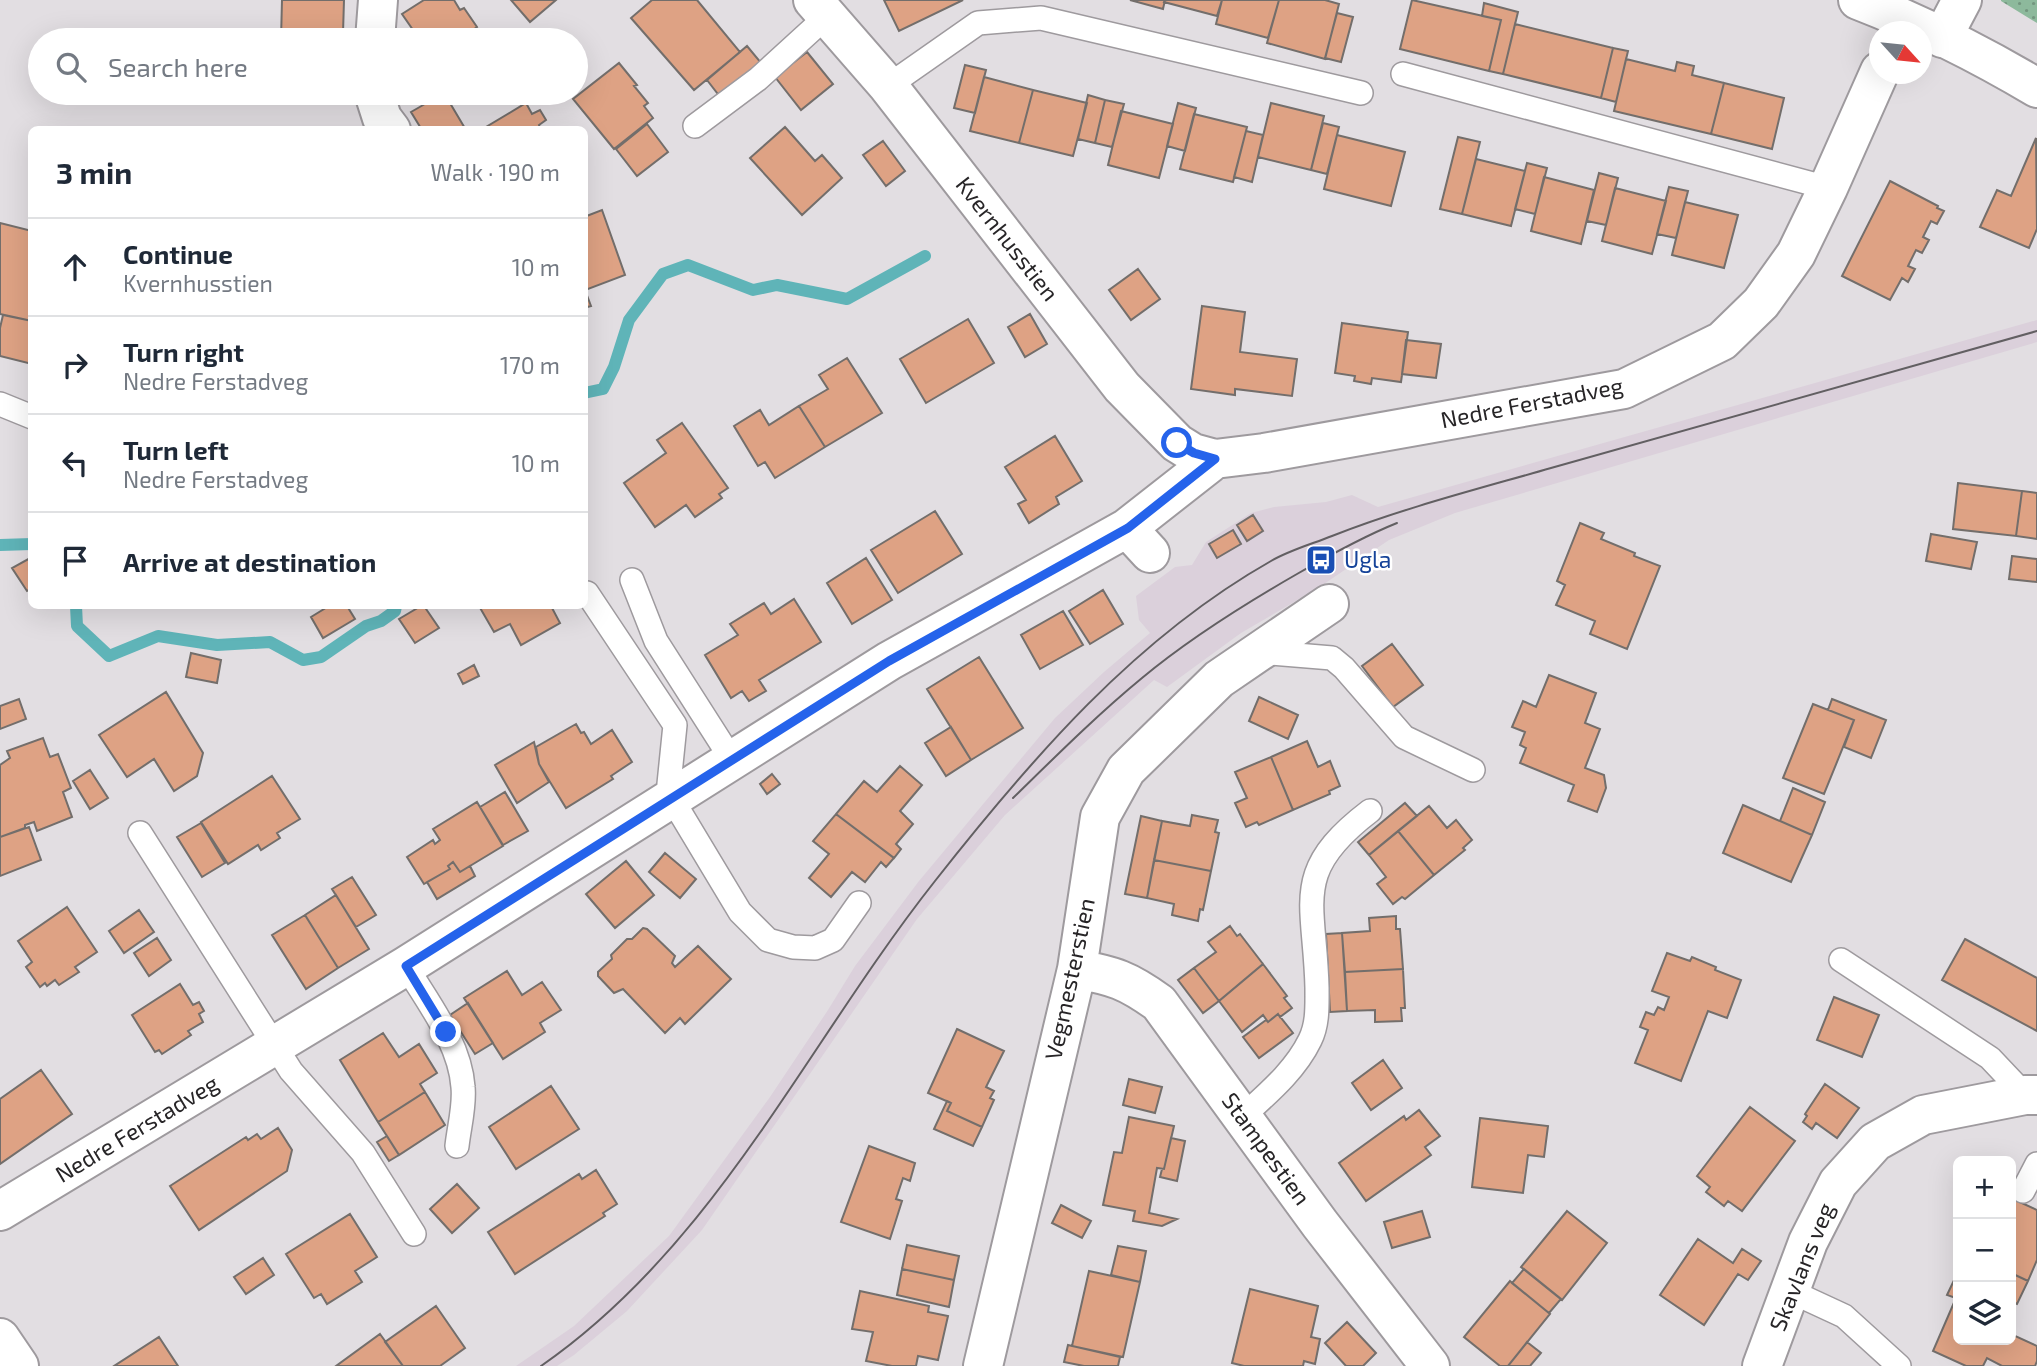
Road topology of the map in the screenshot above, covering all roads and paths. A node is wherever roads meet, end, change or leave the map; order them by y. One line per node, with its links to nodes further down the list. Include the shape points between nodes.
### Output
1 (378, 0): 6 (street)
2 (1858, 0): 5 (street)
3 (1962, 0): 8 (street)
4 (820, 8): 11 (street, Kvernhusstien); 16 (lane, via 758,79)
5 (1894, 21)
6 (376, 28)
7 (1932, 35): 8 (street)
8 (1942, 38): 12 (street)
9 (1403, 74): 17 (lane)
10 (1874, 84): 17 (street, Nedre Ferstadveg)
11 (888, 86): 13 (lane, via 978,23 1041,18); 20 (street, Kvernhusstien, via 1122,387 1177,443)
12 (2037, 88)
13 (1361, 93)
14 (378, 105): 15 (street)
15 (388, 126)
16 (695, 127)
17 (1828, 188): 20 (street, Nedre Ferstadveg, via 1796,254 1761,303 1722,341 1624,389)
18 (0, 404): 19 (lane)
19 (28, 416)
20 (1215, 459): 25 (street, Nedre Ferstadveg, via 1139,541 889,661)
21 (632, 580): 25 (lane, via 656,641)
22 (588, 594): 27 (lane, via 676,725)
23 (1329, 604): 24 (street, Vegmesterstien)
24 (1259, 652): 26 (lane, via 1332,659 1404,737); 33 (street, Vegmesterstien, via 1219,679 1126,769 1111,794 1100,817)
25 (732, 760): 27 (street, Nedre Ferstadveg)
26 (1473, 770)
27 (671, 799): 30 (lane, via 740,912 768,940 793,947 824,944 833,940); 32 (street, Nedre Ferstadveg)
28 (1370, 811): 36 (lane, via 1334,843 1313,881 1318,1013 1310,1039 1272,1090)
29 (140, 833): 34 (lane)
30 (859, 904)
31 (1841, 960): 35 (lane, via 1990,1058)
32 (406, 966): 34 (street, Nedre Ferstadveg); 37 (lane, via 459,1063 463,1088)
33 (1077, 969): 36 (street, Stampestien, via 1115,976 1159,1003); 45 (street, Vegmesterstien)
34 (274, 1046): 40 (street, Nedre Ferstadveg); 41 (lane, via 363,1153)
35 (2031, 1095): 42 (street, Skavlans veg, via 1923,1115 1875,1142 1838,1183)
36 (1242, 1116): 46 (street, Stampestien)
37 (457, 1146)
38 (2037, 1164): 39 (lane)
39 (2023, 1191)
40 (0, 1211)
41 (414, 1234)
42 (1790, 1291): 47 (street, Skavlans veg); 48 (lane, via 1844,1316)
43 (0, 1338): 44 (street)
44 (19, 1366)
45 (983, 1366)
46 (1430, 1366)
47 (1762, 1366)
48 (1899, 1366)

